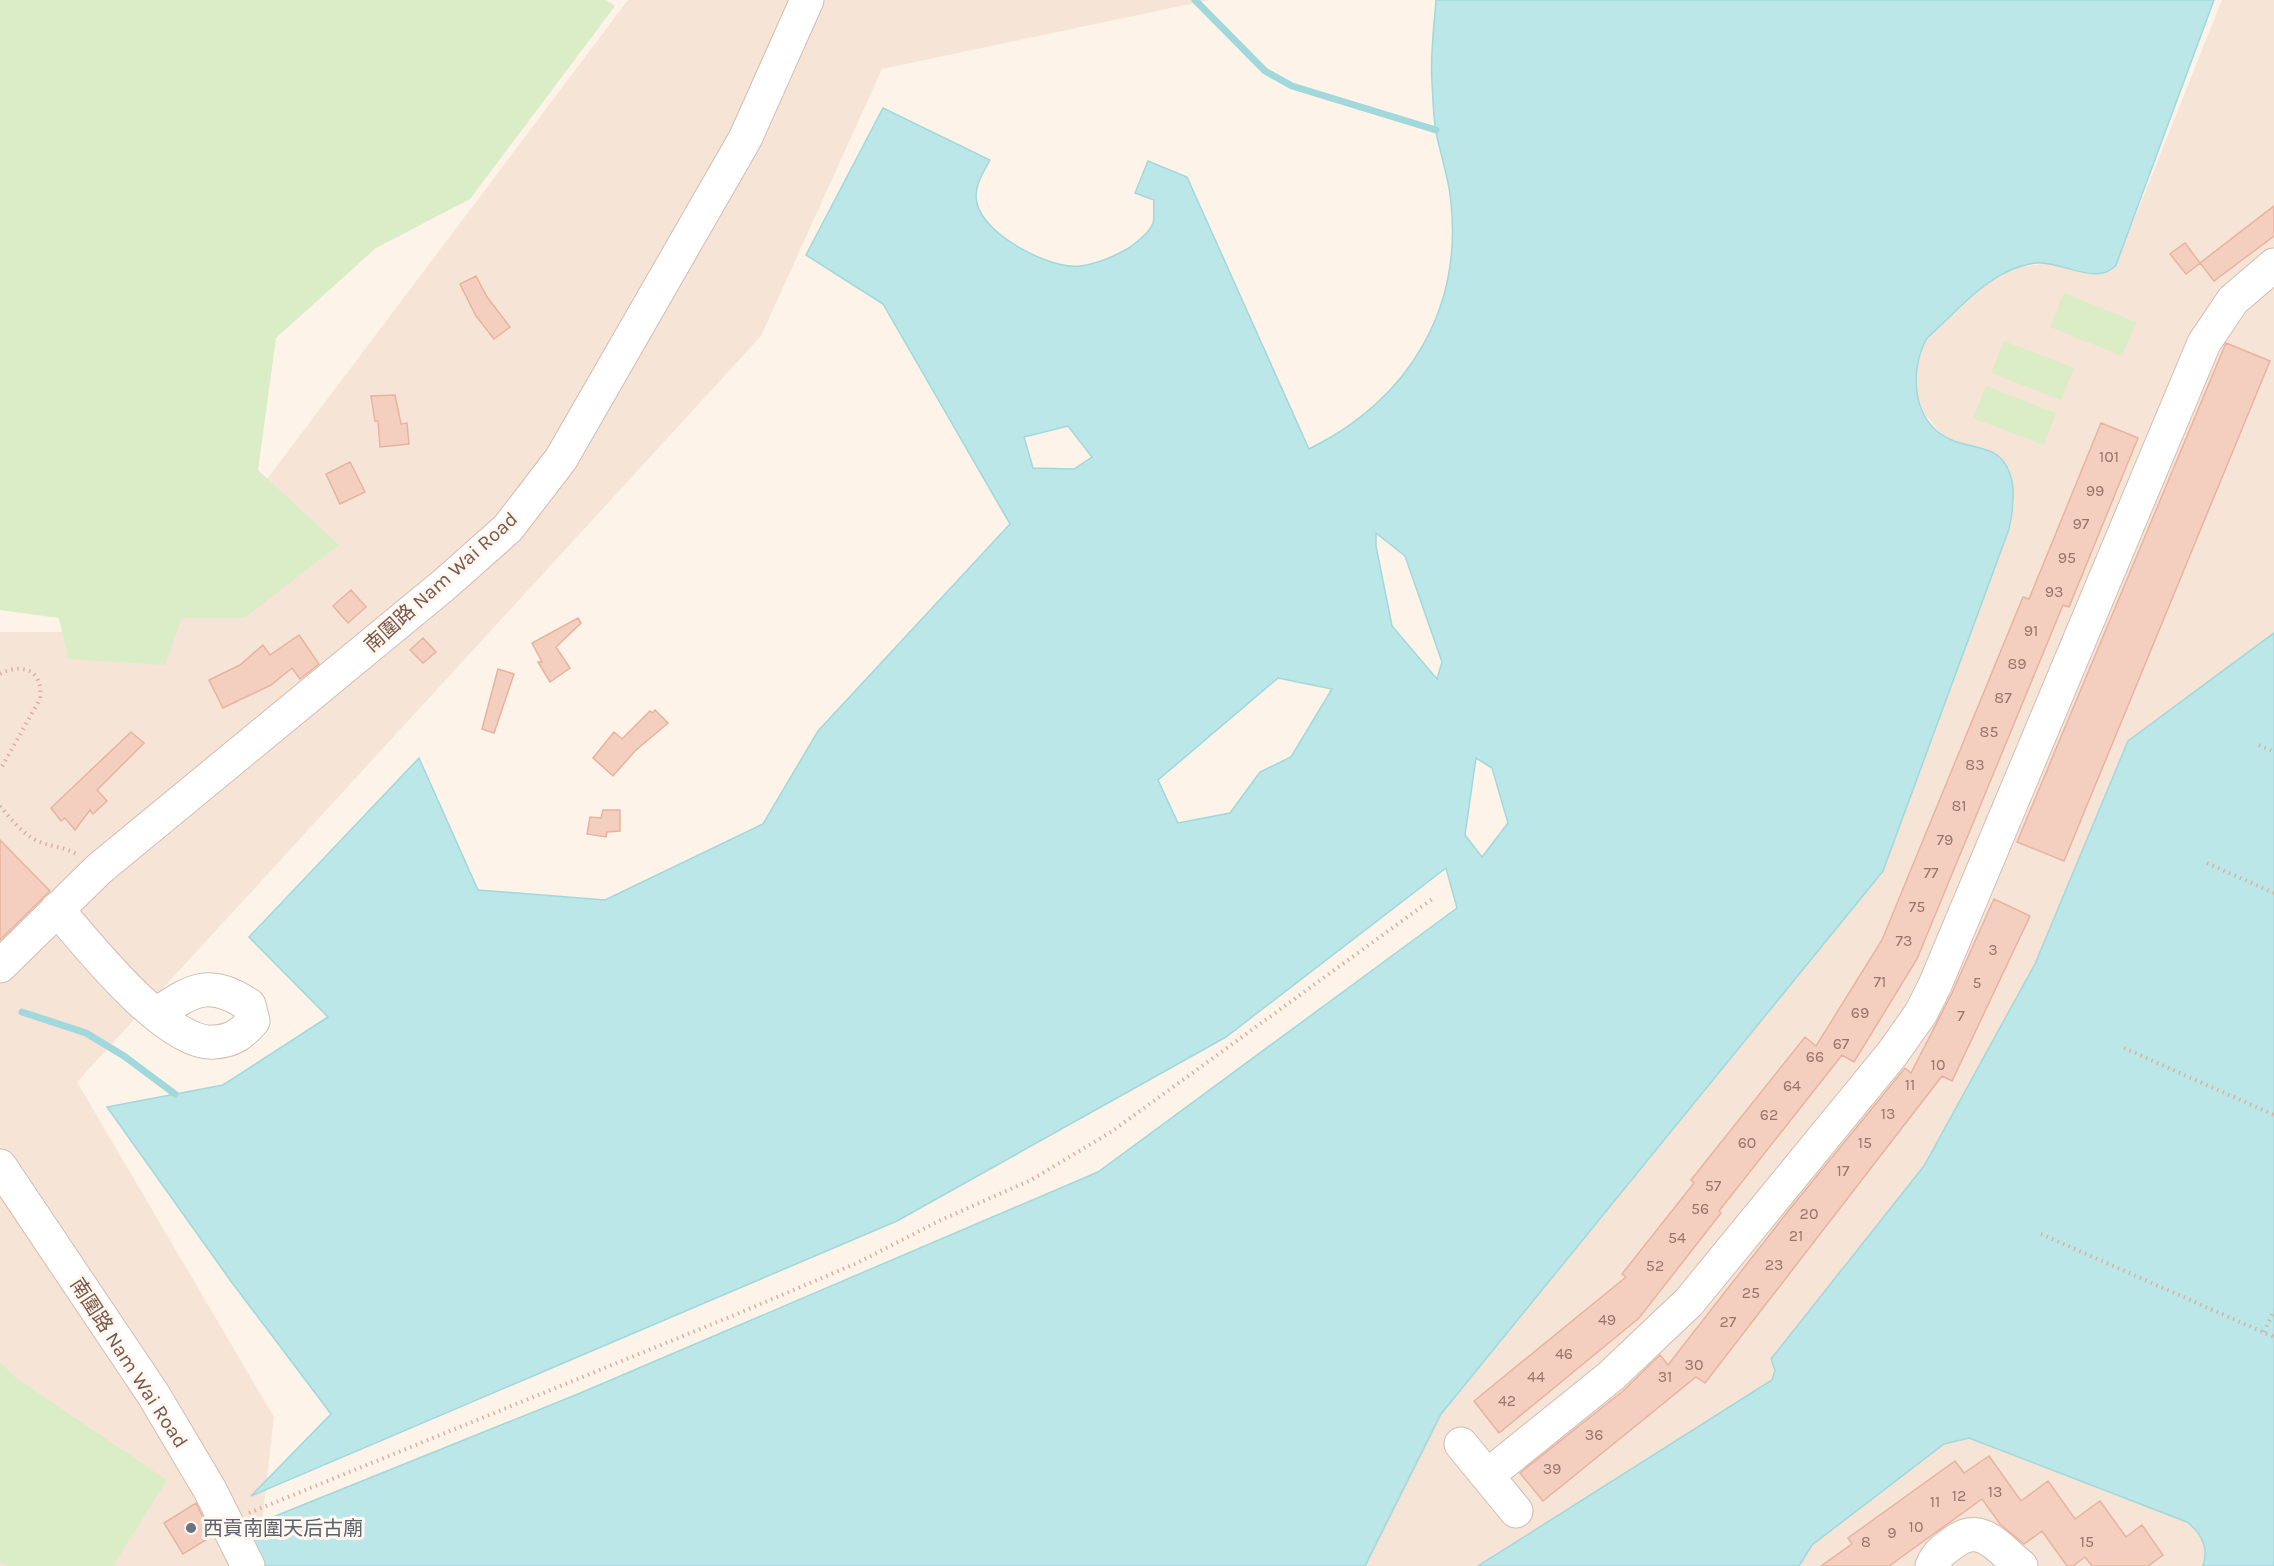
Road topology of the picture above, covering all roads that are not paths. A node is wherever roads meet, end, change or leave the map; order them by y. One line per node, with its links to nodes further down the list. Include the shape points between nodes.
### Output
1 (807, 0): 3 (street, 南圍路 Nam Wai Road, via 745,139 561,459 508,528 99,869)
2 (2274, 265): 8 (street, via 2233,300 2204,343 1935,985 1904,1040 1681,1310 1611,1376)
3 (57, 909): 4 (street, 南圍路 Nam Wai Road); 5 (street, via 112,973)
4 (0, 966)
5 (157, 1014)
6 (0, 1166): 10 (street, 南圍路 Nam Wai Road, via 153,1394)
7 (1461, 1444): 8 (street)
8 (1487, 1476): 9 (street)
9 (1516, 1511)
10 (248, 1566)
11 (1932, 1566): 12 (street, via 1942,1550 1958,1538 1978,1534 1989,1537)
12 (2021, 1566)

